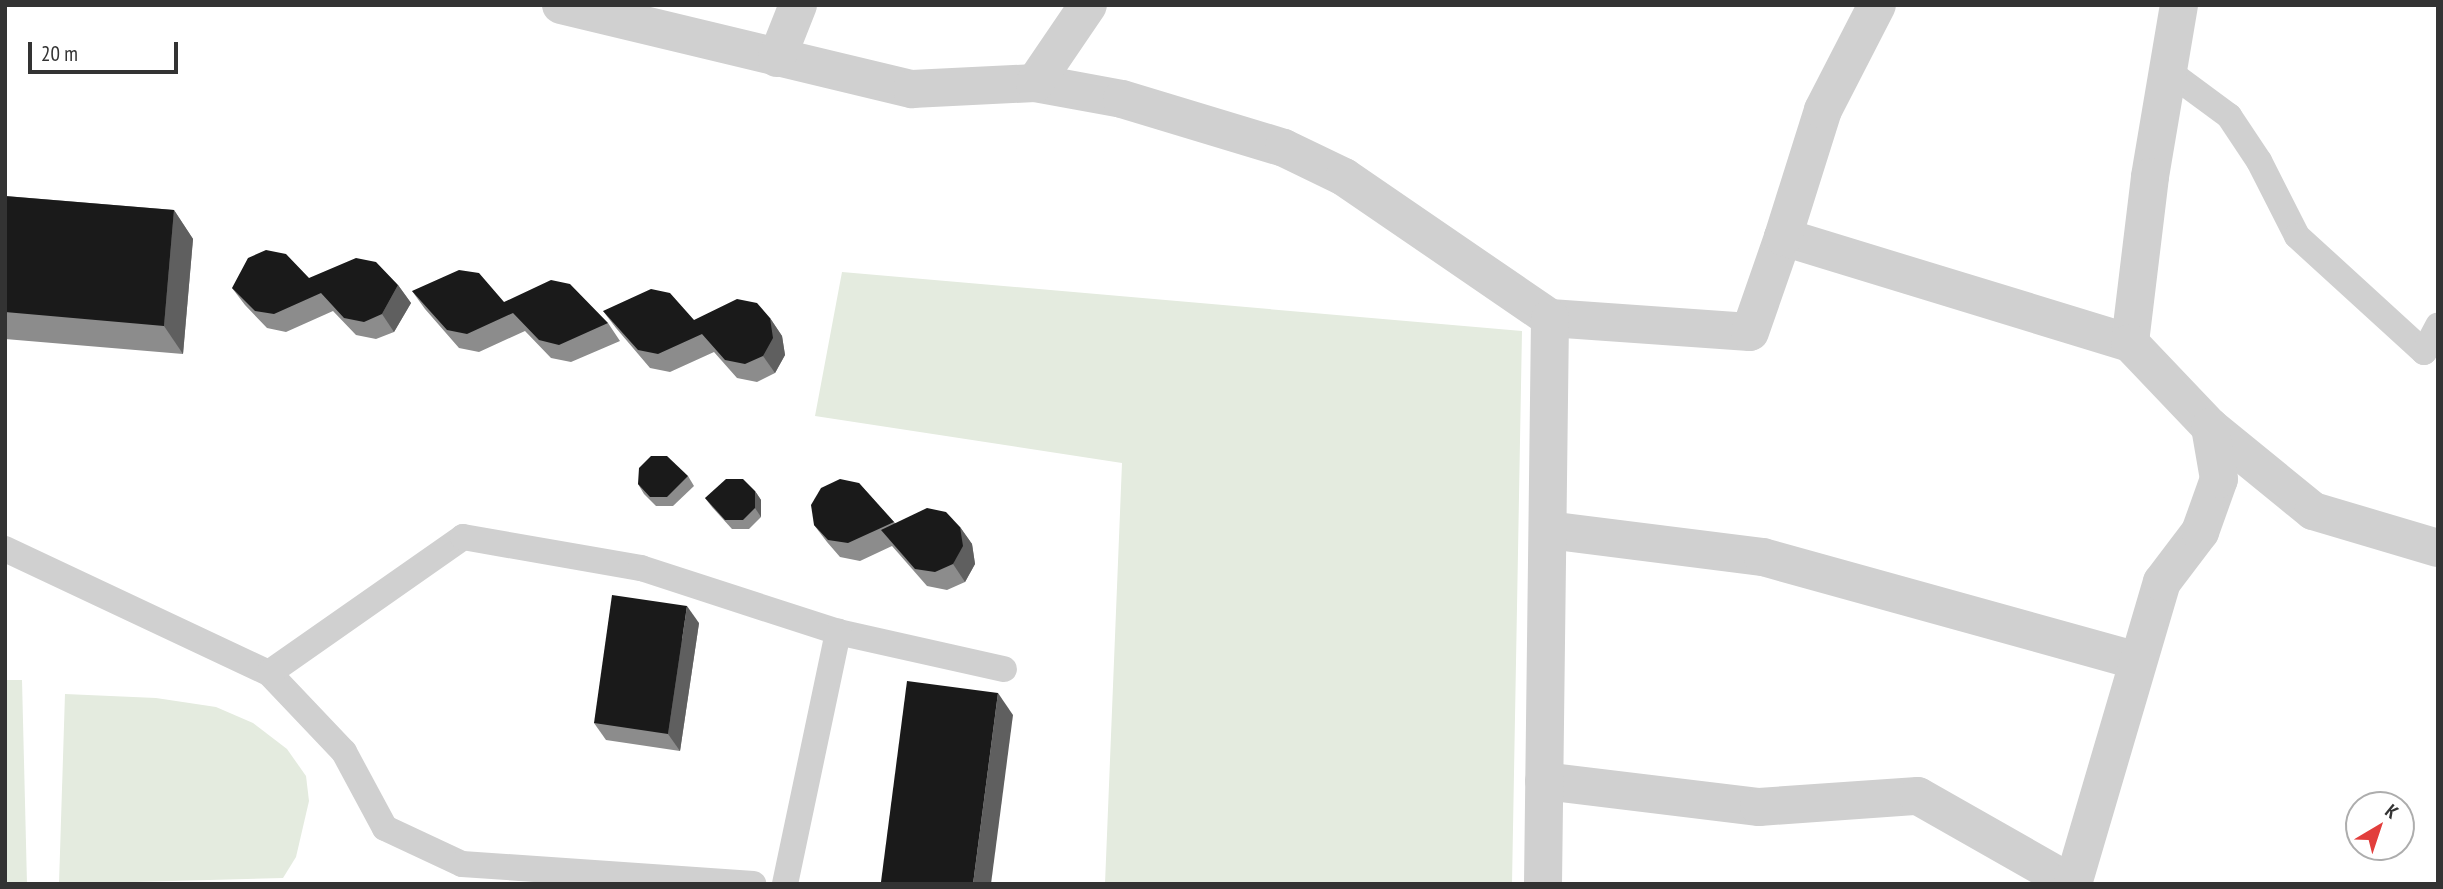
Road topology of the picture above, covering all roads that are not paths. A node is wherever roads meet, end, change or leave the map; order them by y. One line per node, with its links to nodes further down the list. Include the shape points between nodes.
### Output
1 (561, 5): 6 (street)
2 (798, 5): 6 (street)
3 (1088, 5): 8 (street)
4 (1877, 5): 9 (street, via 1823,110)
5 (2179, 5): 7 (street)
6 (777, 58): 8 (street, via 912,89)
7 (2168, 71): 11 (lane, via 2229,116 2259,160 2297,236 2424,352); 12 (street)
8 (1035, 83): 10 (street, via 1122,99 1284,148 1344,177)
9 (1783, 237): 10 (street, via 1750,332); 12 (street)
10 (1550, 318): 14 (street)
11 (2438, 326)
12 (2130, 343): 13 (street)
13 (2210, 427): 15 (street, via 2313,511); 18 (street, via 2219,479 2200,532 2162,582)
14 (1548, 530): 18 (street, via 1763,557); 21 (street)
15 (2438, 548)
16 (5, 550): 20 (lane)
17 (838, 632): 19 (lane); 20 (lane, via 641,568 463,537); 23 (lane)
18 (2138, 661): 25 (street)
19 (1004, 669)
20 (269, 673): 22 (lane, via 344,752 385,828 462,864)
21 (1544, 782): 24 (street); 25 (street, via 1759,807 1918,796)
22 (753, 884)
23 (785, 884)
24 (1543, 884)
25 (2073, 884)

